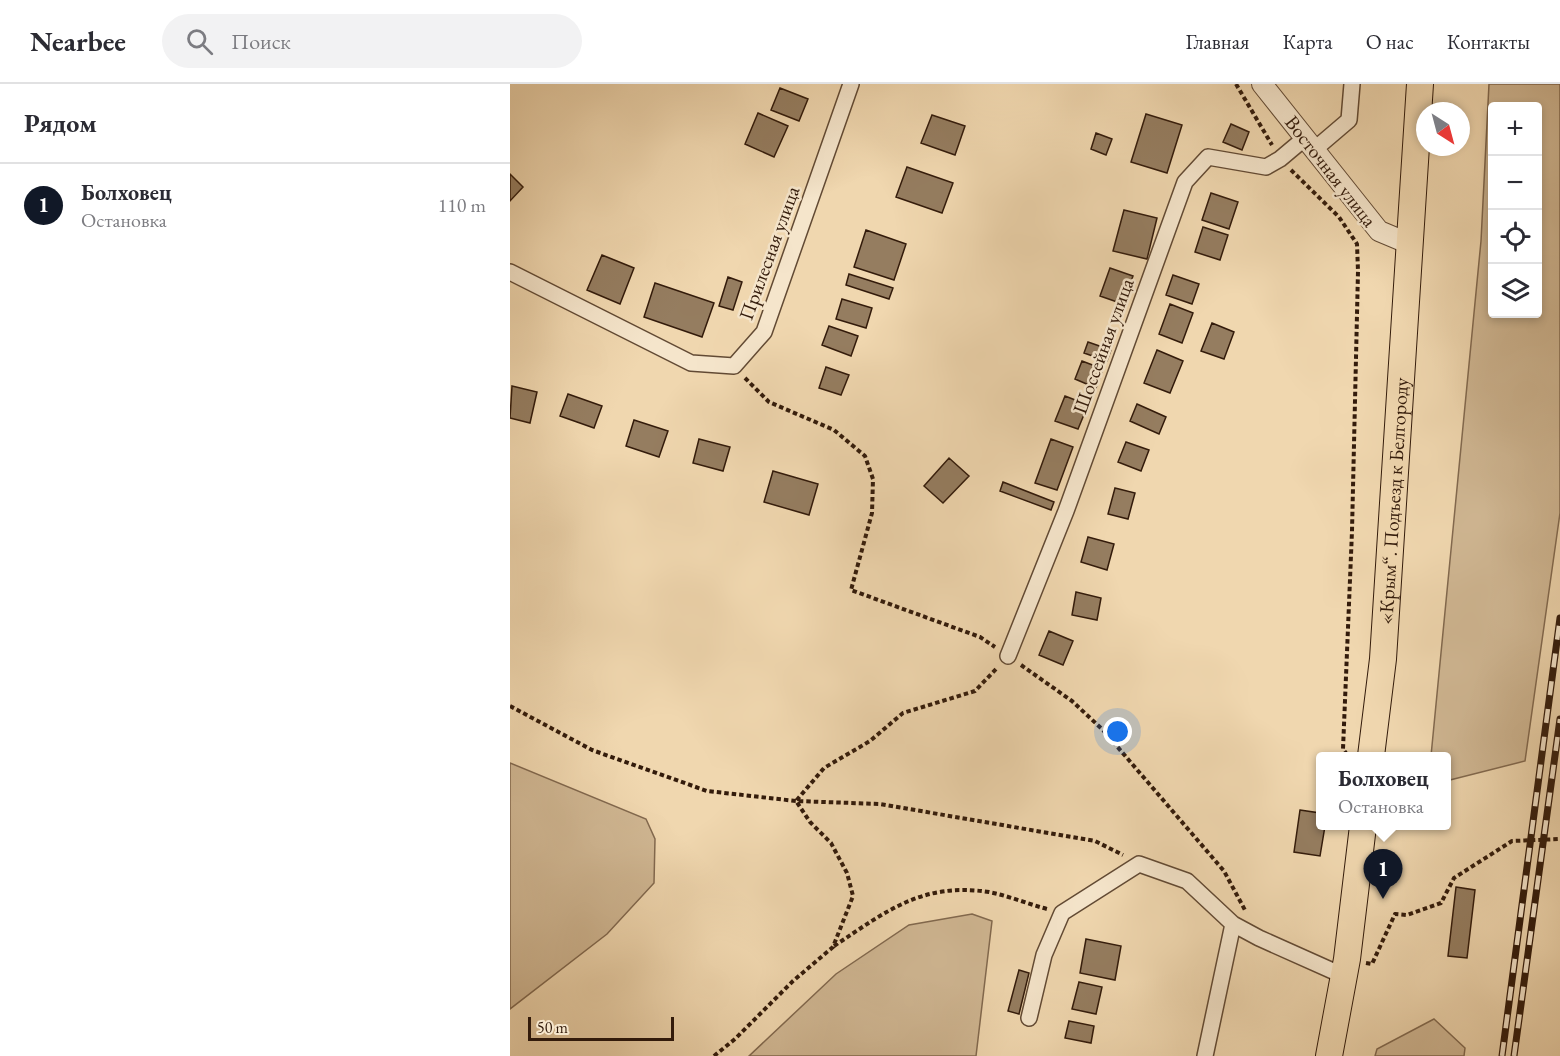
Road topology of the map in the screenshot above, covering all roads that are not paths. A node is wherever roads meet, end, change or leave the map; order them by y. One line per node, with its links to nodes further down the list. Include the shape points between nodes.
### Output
1 (851, 84): 7 (street, Прилесная улица, via 764,332 734,366 691,363)
2 (1262, 84): 5 (street, Восточная улица)
3 (1352, 84): 5 (street, Шоссейная улица, via 1349,120)
4 (1420, 84): 6 (main road, «Крым“. Подъезд к Белгороду)
5 (1310, 143): 6 (street, Восточная улица, via 1379,231); 8 (street, Шоссейная улица, via 1266,167 1208,157 1185,182 1066,511)
6 (1410, 244): 9 (main road, «Крым“. Подъезд к Белгороду, via 1383,647)
7 (510, 272)
8 (1008, 656)
9 (1371, 752)
10 (1362, 830): 12 (main road)
11 (1233, 924): 12 (street, via 1259,938); 13 (street, via 1186,881 1139,864 1062,913 1044,955); 14 (street)
12 (1346, 968): 15 (main road)
13 (1029, 1018)
14 (1204, 1056)
15 (1329, 1056)

